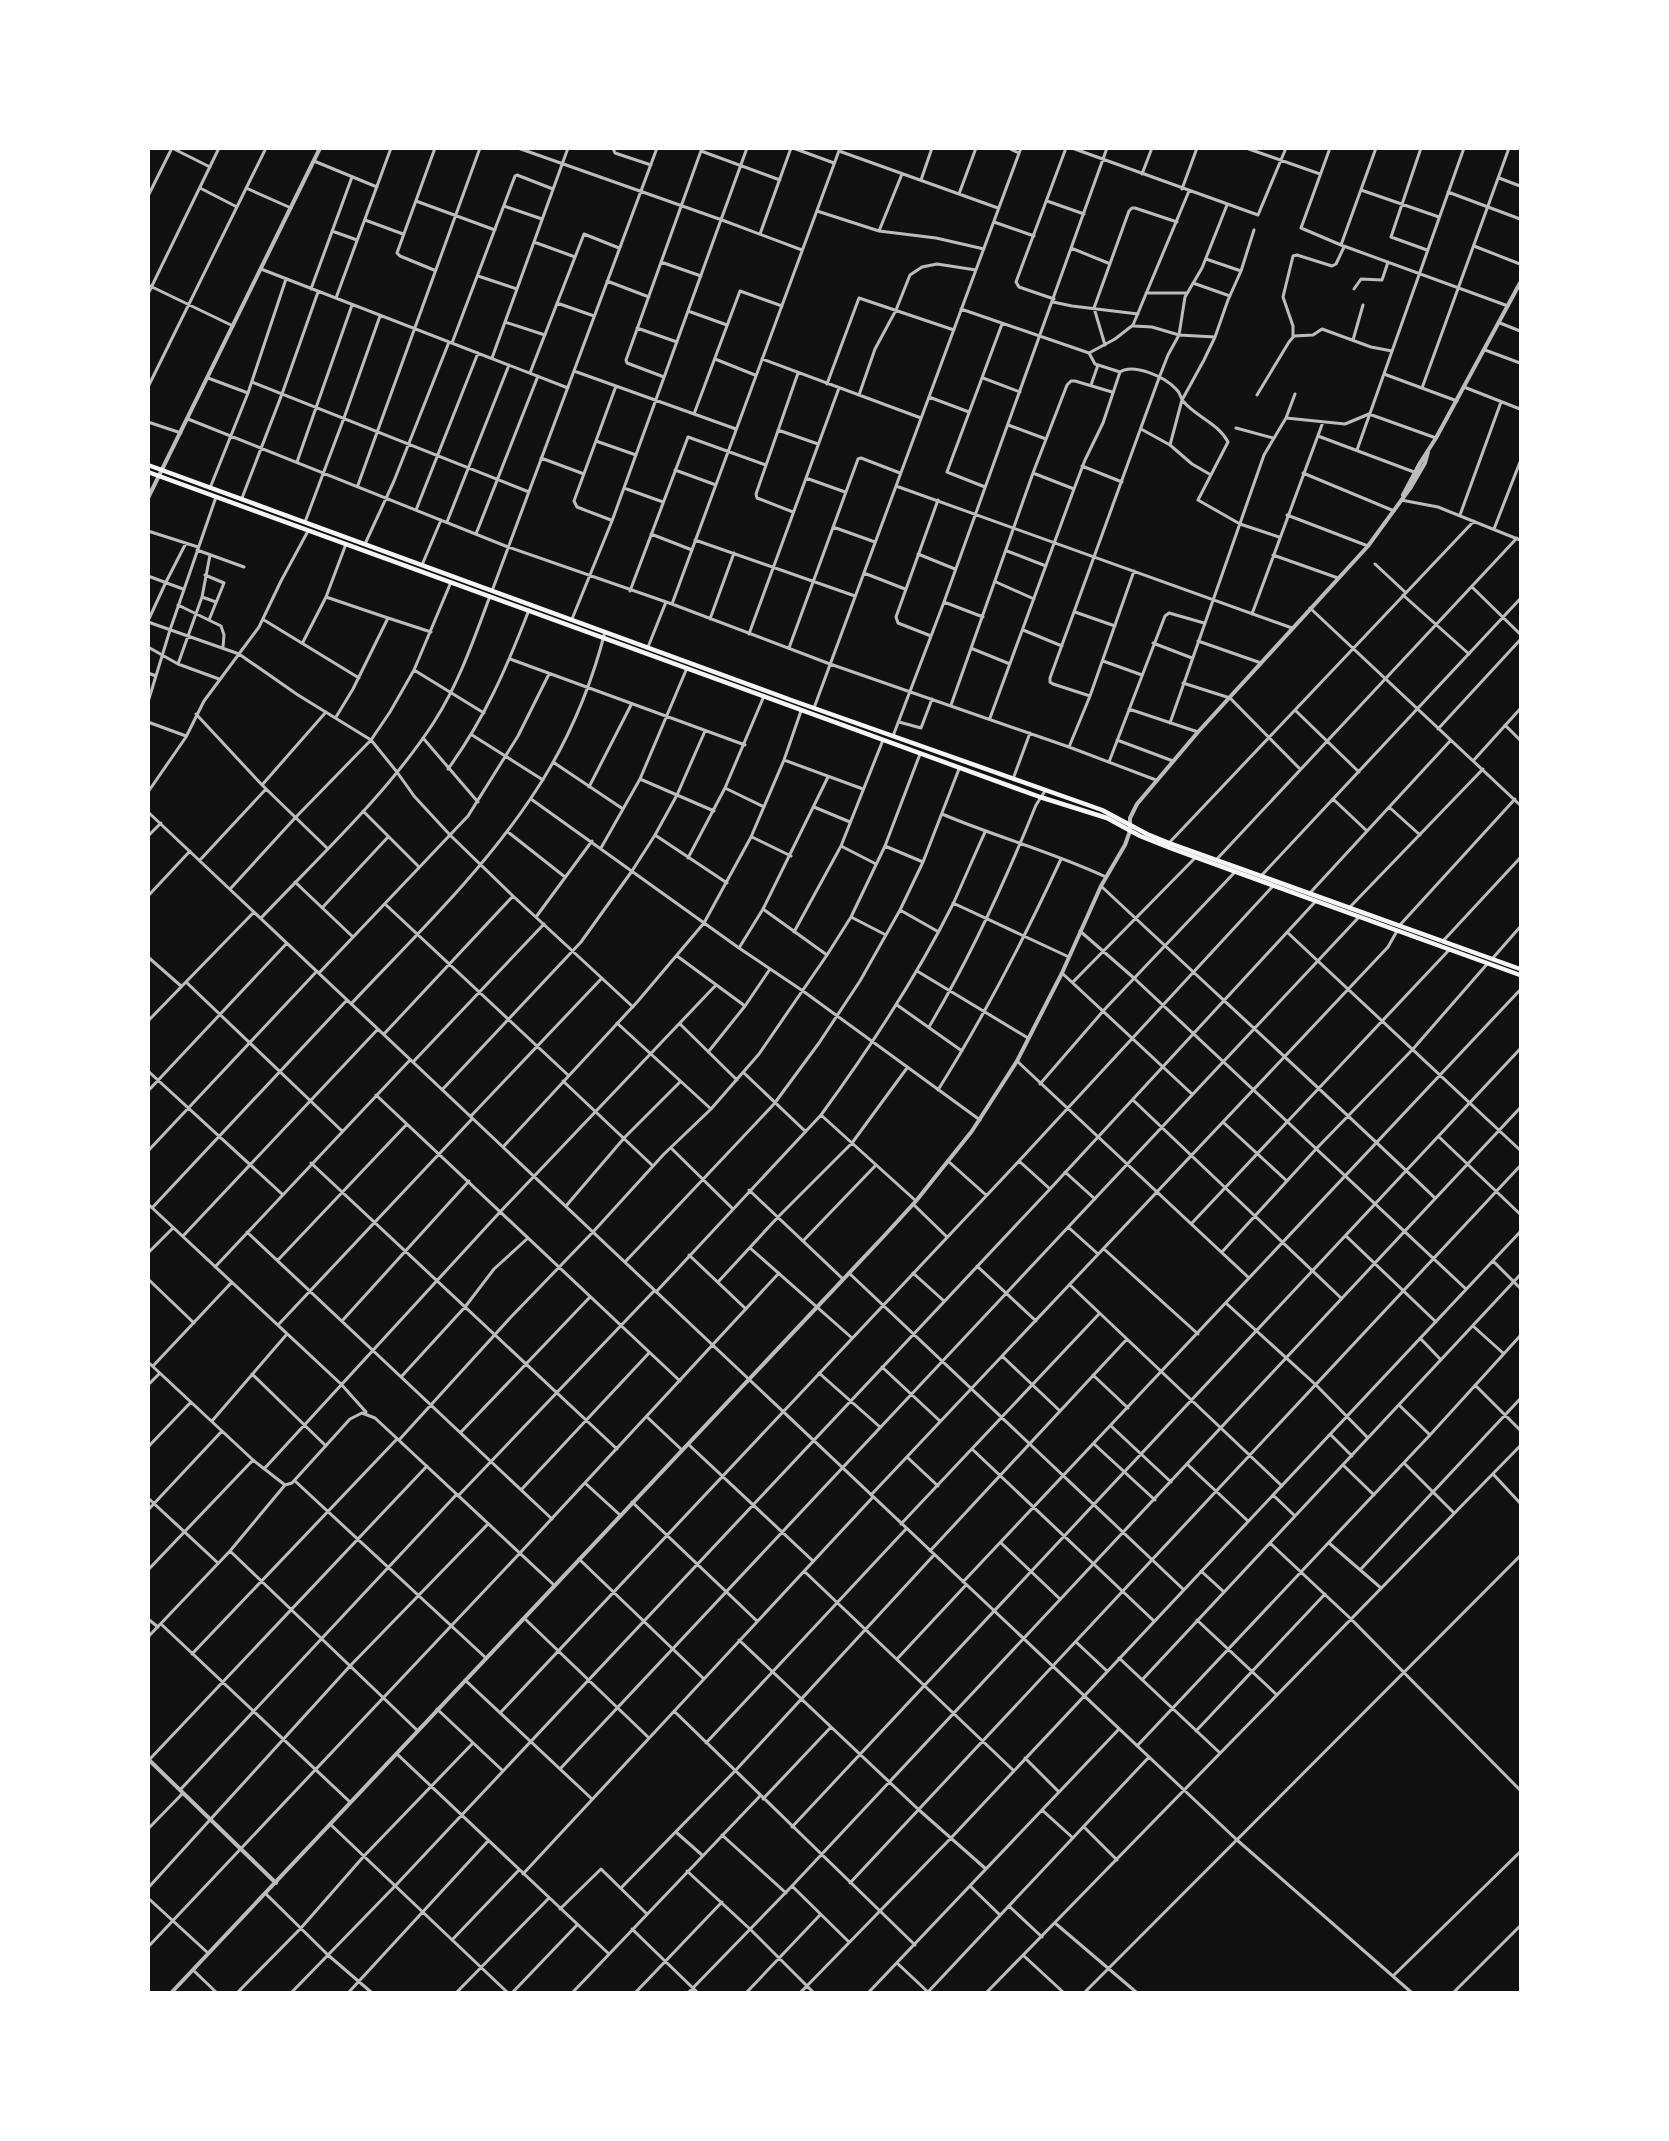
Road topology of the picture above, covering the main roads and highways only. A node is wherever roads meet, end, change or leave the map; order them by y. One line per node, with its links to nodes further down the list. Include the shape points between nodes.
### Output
1 (148, 465): 3 (main road)
2 (148, 472): 3 (main road)
3 (160, 473): 4 (main road, via 241,499); 4 (main road, via 216,497)
4 (304, 525): 5 (main road); 6 (main road)
5 (378, 548): 6 (main road); 7 (main road)
6 (375, 554): 7 (main road)
7 (491, 594): 8 (main road); 8 (main road, via 572,620)
8 (604, 635): 9 (main road, via 883,739); 9 (main road, via 648,647)
9 (910, 745): 10 (main road, via 1110,813 1169,843); 10 (main road, via 920,753 1107,818 1195,858)
10 (1398, 928): 11 (main road); 11 (main road, via 1449,950)
11 (1490, 961): 12 (main road); 13 (main road)
12 (1521, 969)
13 (1521, 975)

